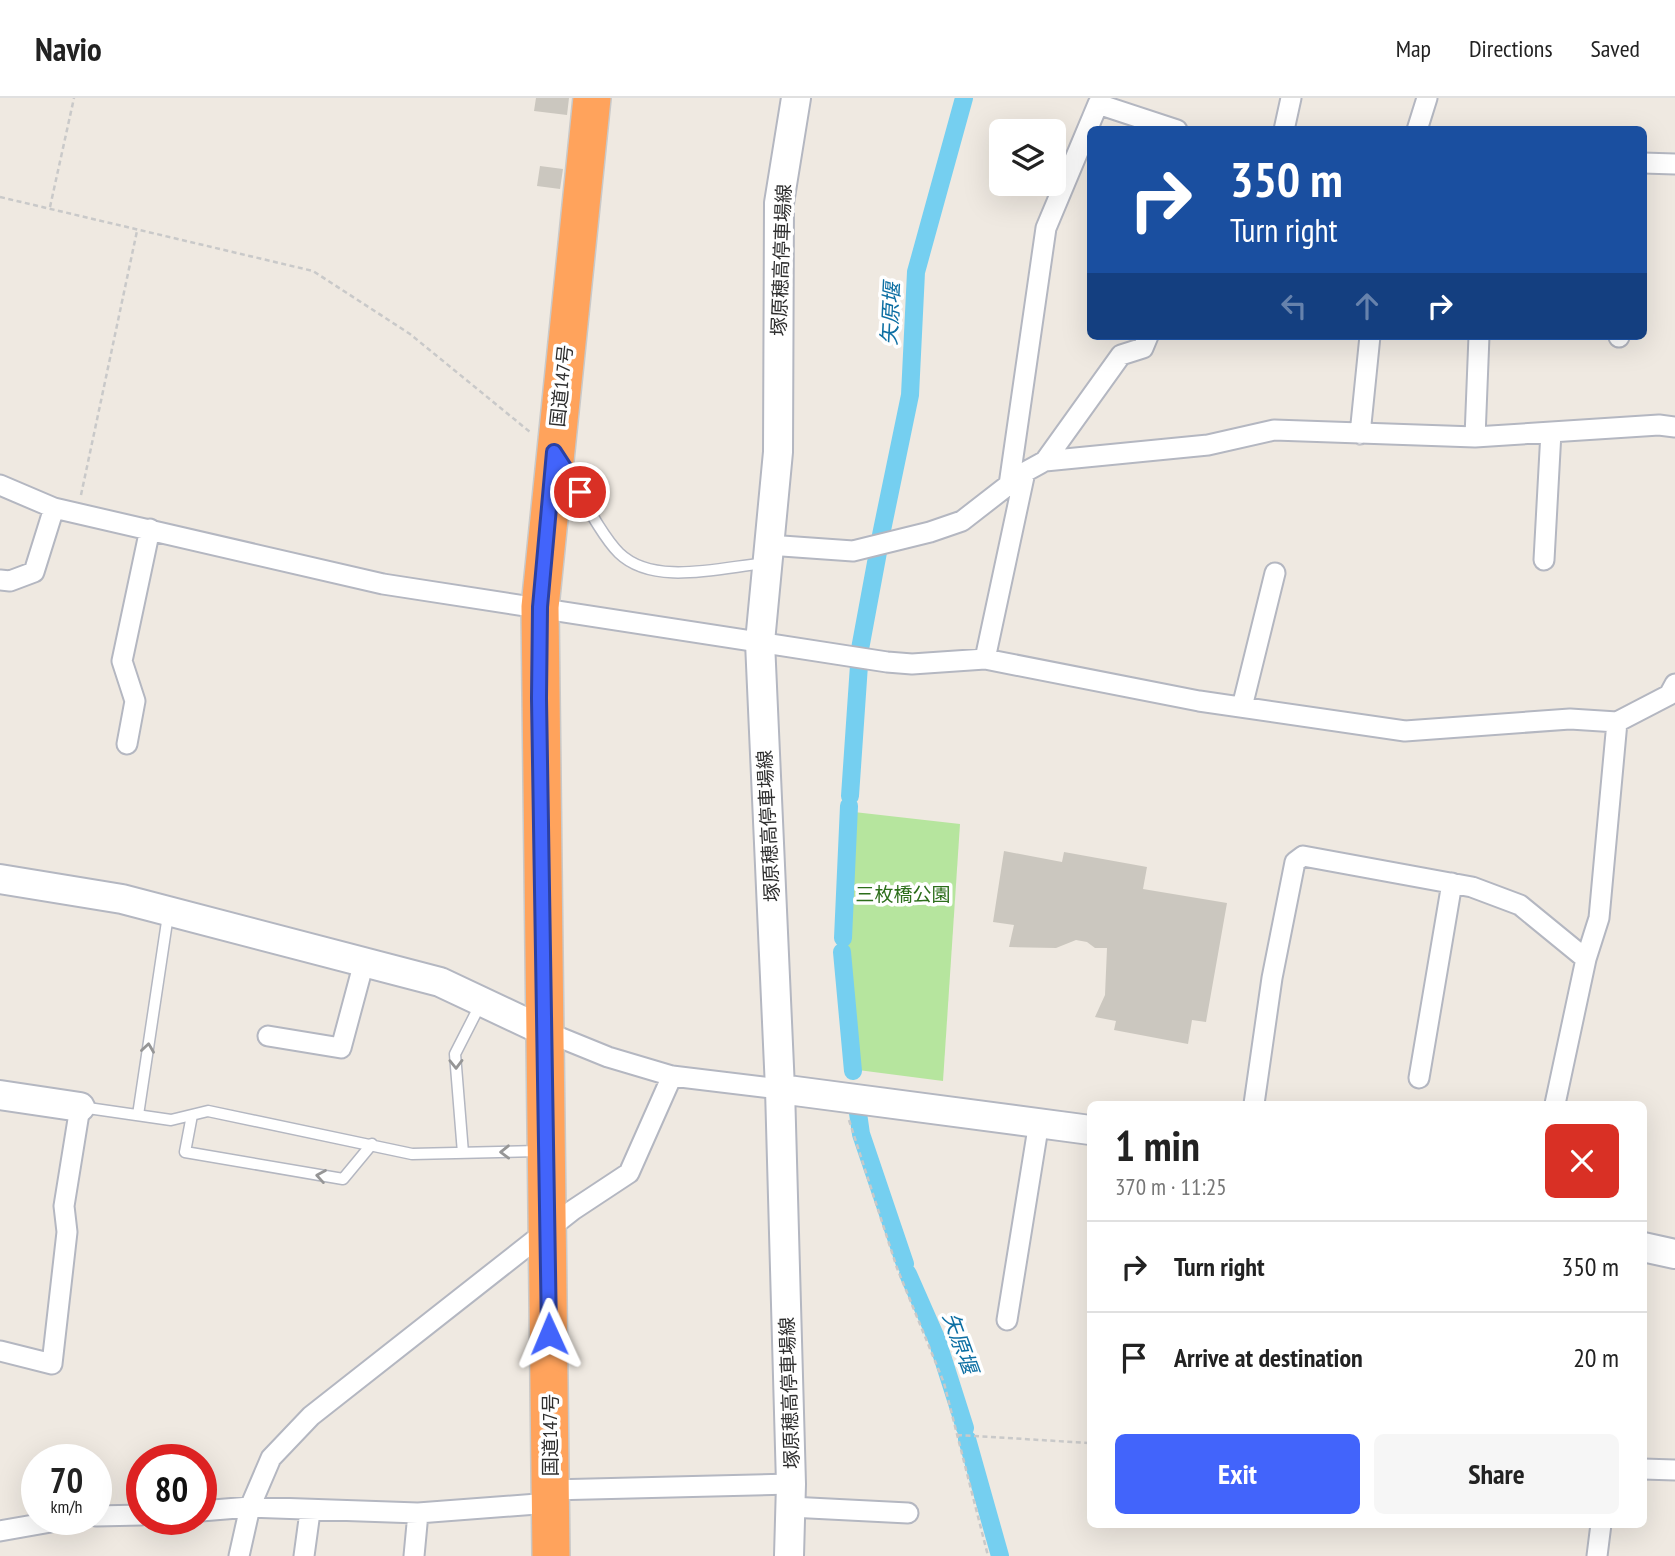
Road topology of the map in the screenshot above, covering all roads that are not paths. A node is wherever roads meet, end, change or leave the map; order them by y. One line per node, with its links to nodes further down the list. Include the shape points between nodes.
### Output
1 (592, 98): 20 (highway, 国道147号)
2 (796, 98): 27 (main road, 塚原穂高停車場線, via 779,202 778,452)
3 (1291, 98): 8 (street)
4 (1427, 98): 9 (street)
5 (1099, 101): 6 (street); 7 (street)
6 (1089, 126)
7 (1166, 126)
8 (1285, 126)
9 (1418, 126)
10 (1087, 130): 24 (street, via 1046,228)
11 (1647, 163): 12 (street)
12 (1675, 164)
13 (1146, 340): 21 (street, via 1143,348 1121,355)
14 (1370, 340): 18 (street)
15 (1479, 340): 19 (street)
16 (1675, 428): 17 (street, via 1659,425)
17 (1551, 432): 19 (street); 28 (street)
18 (1360, 434): 19 (street); 21 (street, via 1274,430 1208,445)
19 (1475, 437)
20 (554, 452): 27 (lane, via 618,552 641,568 673,572); 31 (highway, 国道147号)
21 (1045, 461): 22 (street)
22 (1025, 472): 24 (street); 33 (street)
23 (0, 485): 25 (street)
24 (1009, 485): 27 (street, via 962,521 930,532 853,551)
25 (54, 508): 26 (street); 30 (street, via 34,572)
26 (150, 529): 31 (street, via 383,584); 37 (street, via 122,661 135,701)
27 (767, 554): 32 (main road, 塚原穂高停車場線)
28 (1544, 560)
29 (1275, 573): 35 (street)
30 (0, 580)
31 (540, 607): 32 (street); 44 (highway, 国道147号)
32 (760, 642): 33 (street, via 912,664); 48 (main road, 塚原穂高停車場線)
33 (985, 659): 35 (street)
34 (1675, 684): 36 (street, via 1669,695)
35 (1242, 707): 36 (street, via 1405,731 1570,719)
36 (1617, 722): 41 (street, via 1599,918)
37 (127, 744)
38 (0, 879): 40 (main road)
39 (1452, 883): 41 (street, via 1520,905); 47 (street); 50 (street, via 1303,856 1294,862)
40 (168, 911): 42 (main road); 53 (lane, one-way to 40)
41 (1586, 959): 51 (street)
42 (363, 962): 43 (main road, via 440,982); 45 (street, via 341,1048)
43 (482, 1002): 44 (main road); 59 (lane, one-way to 59, via 455,1054)
44 (544, 1031): 46 (street); 58 (highway, 国道147号)
45 (268, 1036)
46 (672, 1076): 48 (street); 60 (street, via 629,1173)
47 (1419, 1078)
48 (780, 1089): 55 (main road); 67 (main road, 塚原穂高停車場線)
49 (0, 1095): 52 (main road)
50 (1254, 1101)
51 (1556, 1101)
52 (80, 1107): 53 (lane); 64 (street, via 64,1206 67,1232 52,1364)
53 (138, 1115): 54 (lane, via 171,1120)
54 (192, 1115): 57 (lane, via 208,1111); 57 (lane, one-way to 54, via 342,1180 185,1152)
55 (1039, 1122): 56 (main road); 63 (street)
56 (1087, 1130)
57 (372, 1144): 59 (lane, via 412,1154)
58 (547, 1151): 59 (lane, one-way to 59); 60 (highway, 国道147号)
59 (463, 1153)
60 (548, 1230): 68 (highway, 国道147号); 69 (street, via 311,1416 271,1458)
61 (1647, 1248): 62 (main road)
62 (1675, 1254)
63 (1007, 1320)
64 (0, 1351)
65 (1647, 1469): 66 (street)
66 (1675, 1470)
67 (791, 1496): 68 (street); 73 (street); 81 (main road, 塚原穂高停車場線)
68 (550, 1497): 72 (street); 80 (highway, 国道147号)
69 (250, 1507): 70 (street); 71 (street); 77 (street)
70 (217, 1510)
71 (310, 1511): 72 (street); 78 (street)
72 (418, 1513): 79 (street)
73 (908, 1513)
74 (21, 1527): 76 (street)
75 (1600, 1528): 82 (street)
76 (0, 1531)
77 (239, 1556)
78 (304, 1556)
79 (414, 1556)
80 (551, 1556)
81 (789, 1556)
82 (1597, 1556)

